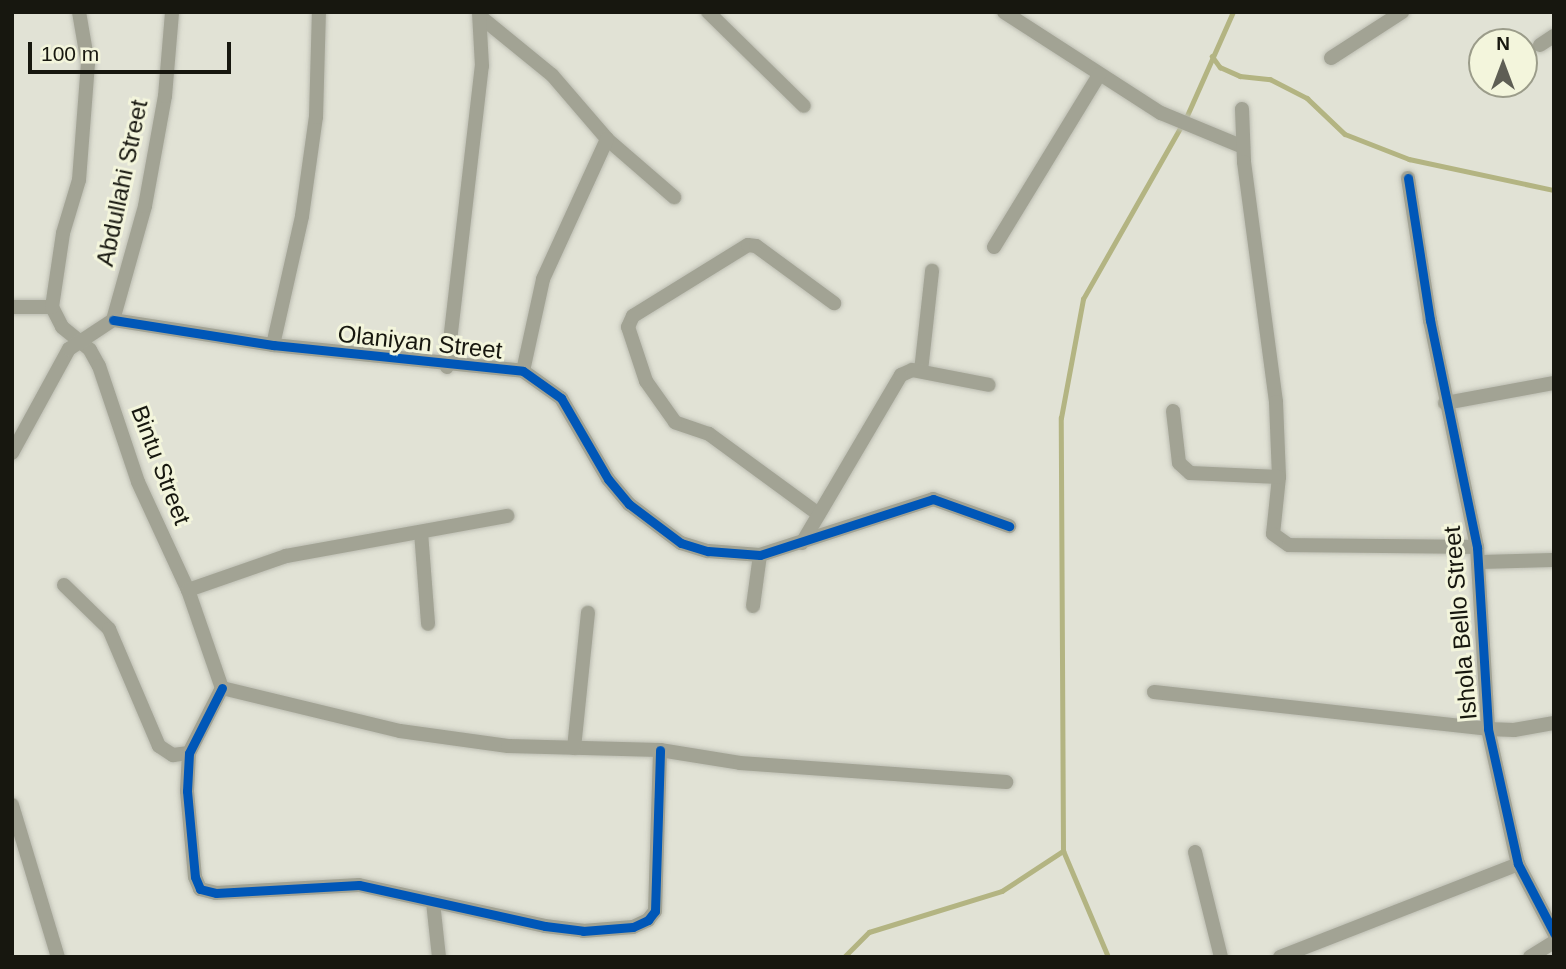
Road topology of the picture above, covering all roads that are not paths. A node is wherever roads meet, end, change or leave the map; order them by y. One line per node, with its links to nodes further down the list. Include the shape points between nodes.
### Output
1 (79, 12): 22 (street, via 88,64 79,180 63,233)
2 (172, 12): 23 (street, Abdullahi Street, via 165,96 145,206)
3 (319, 12): 25 (street, via 316,117 302,216)
4 (708, 12): 12 (street)
5 (1004, 12): 11 (street)
6 (1402, 12): 10 (street)
7 (481, 15): 14 (street, via 552,75); 26 (street, via 482,66)
8 (1554, 36): 9 (street)
9 (1541, 45)
10 (1331, 58)
11 (1099, 75): 15 (street, via 1161,113); 18 (street)
12 (804, 106)
13 (1242, 109): 15 (street)
14 (607, 139): 17 (street); 28 (street, via 543,279)
15 (1243, 147): 34 (street, via 1276,402)
16 (1408, 177): 31 (street, Ishola Bello Street)
17 (674, 197)
18 (994, 247)
19 (932, 271): 27 (street)
20 (834, 303): 35 (street, via 756,246 748,245 633,316 628,327 646,381 675,422 709,434)
21 (12, 307): 22 (street)
22 (52, 307): 24 (street, Bintu Street, via 62,327)
23 (113, 320): 24 (street, via 99,333); 25 (street, Olaniyan Street)
24 (79, 341): 33 (street, via 59,362); 44 (street, Bintu Street, via 99,366 138,482)
25 (273, 345): 26 (street, Olaniyan Street)
26 (447, 367): 28 (street, Olaniyan Street)
27 (921, 371): 30 (street); 35 (street, via 901,375)
28 (523, 372): 41 (street, Olaniyan Street, via 561,398 608,479 653,526 681,543 708,551)
29 (1554, 383): 31 (street)
30 (989, 385)
31 (1445, 403): 40 (street, Ishola Bello Street)
32 (1174, 411): 34 (street, via 1179,463 1190,473)
33 (12, 453)
34 (1279, 477): 40 (street, via 1273,534 1278,542)
35 (817, 513): 39 (street)
36 (506, 516): 38 (street)
37 (1009, 526): 39 (street, Olaniyan Street, via 933,499)
38 (421, 532): 44 (street, via 286,556); 47 (street)
39 (802, 543): 41 (street, Olaniyan Street)
40 (1478, 554): 42 (street); 51 (street, Ishola Bello Street)
41 (760, 555): 45 (street)
42 (1554, 560)
43 (64, 585): 54 (street, via 108,629 159,746 173,755)
44 (188, 590): 48 (street, Bintu Street)
45 (753, 606)
46 (588, 613): 52 (street)
47 (428, 624)
48 (222, 688): 52 (street, via 400,731 508,746); 54 (street)
49 (1154, 692): 51 (street)
50 (1554, 723): 51 (street)
51 (1488, 729): 58 (street, Ishola Bello Street)
52 (573, 748): 53 (street)
53 (660, 750): 55 (street, via 740,763); 59 (street, via 655,911 648,920 633,927 583,931)
54 (189, 753): 59 (street, via 188,803 201,889 216,893 359,885)
55 (1006, 782)
56 (12, 805): 62 (street)
57 (1195, 852): 64 (street)
58 (1518, 864): 60 (street, Ishola Bello Street); 65 (street)
59 (433, 902): 63 (street)
60 (1554, 933)
61 (1554, 942): 66 (street)
62 (58, 957)
63 (439, 957)
64 (1221, 957)
65 (1280, 957)
66 (1530, 957)

